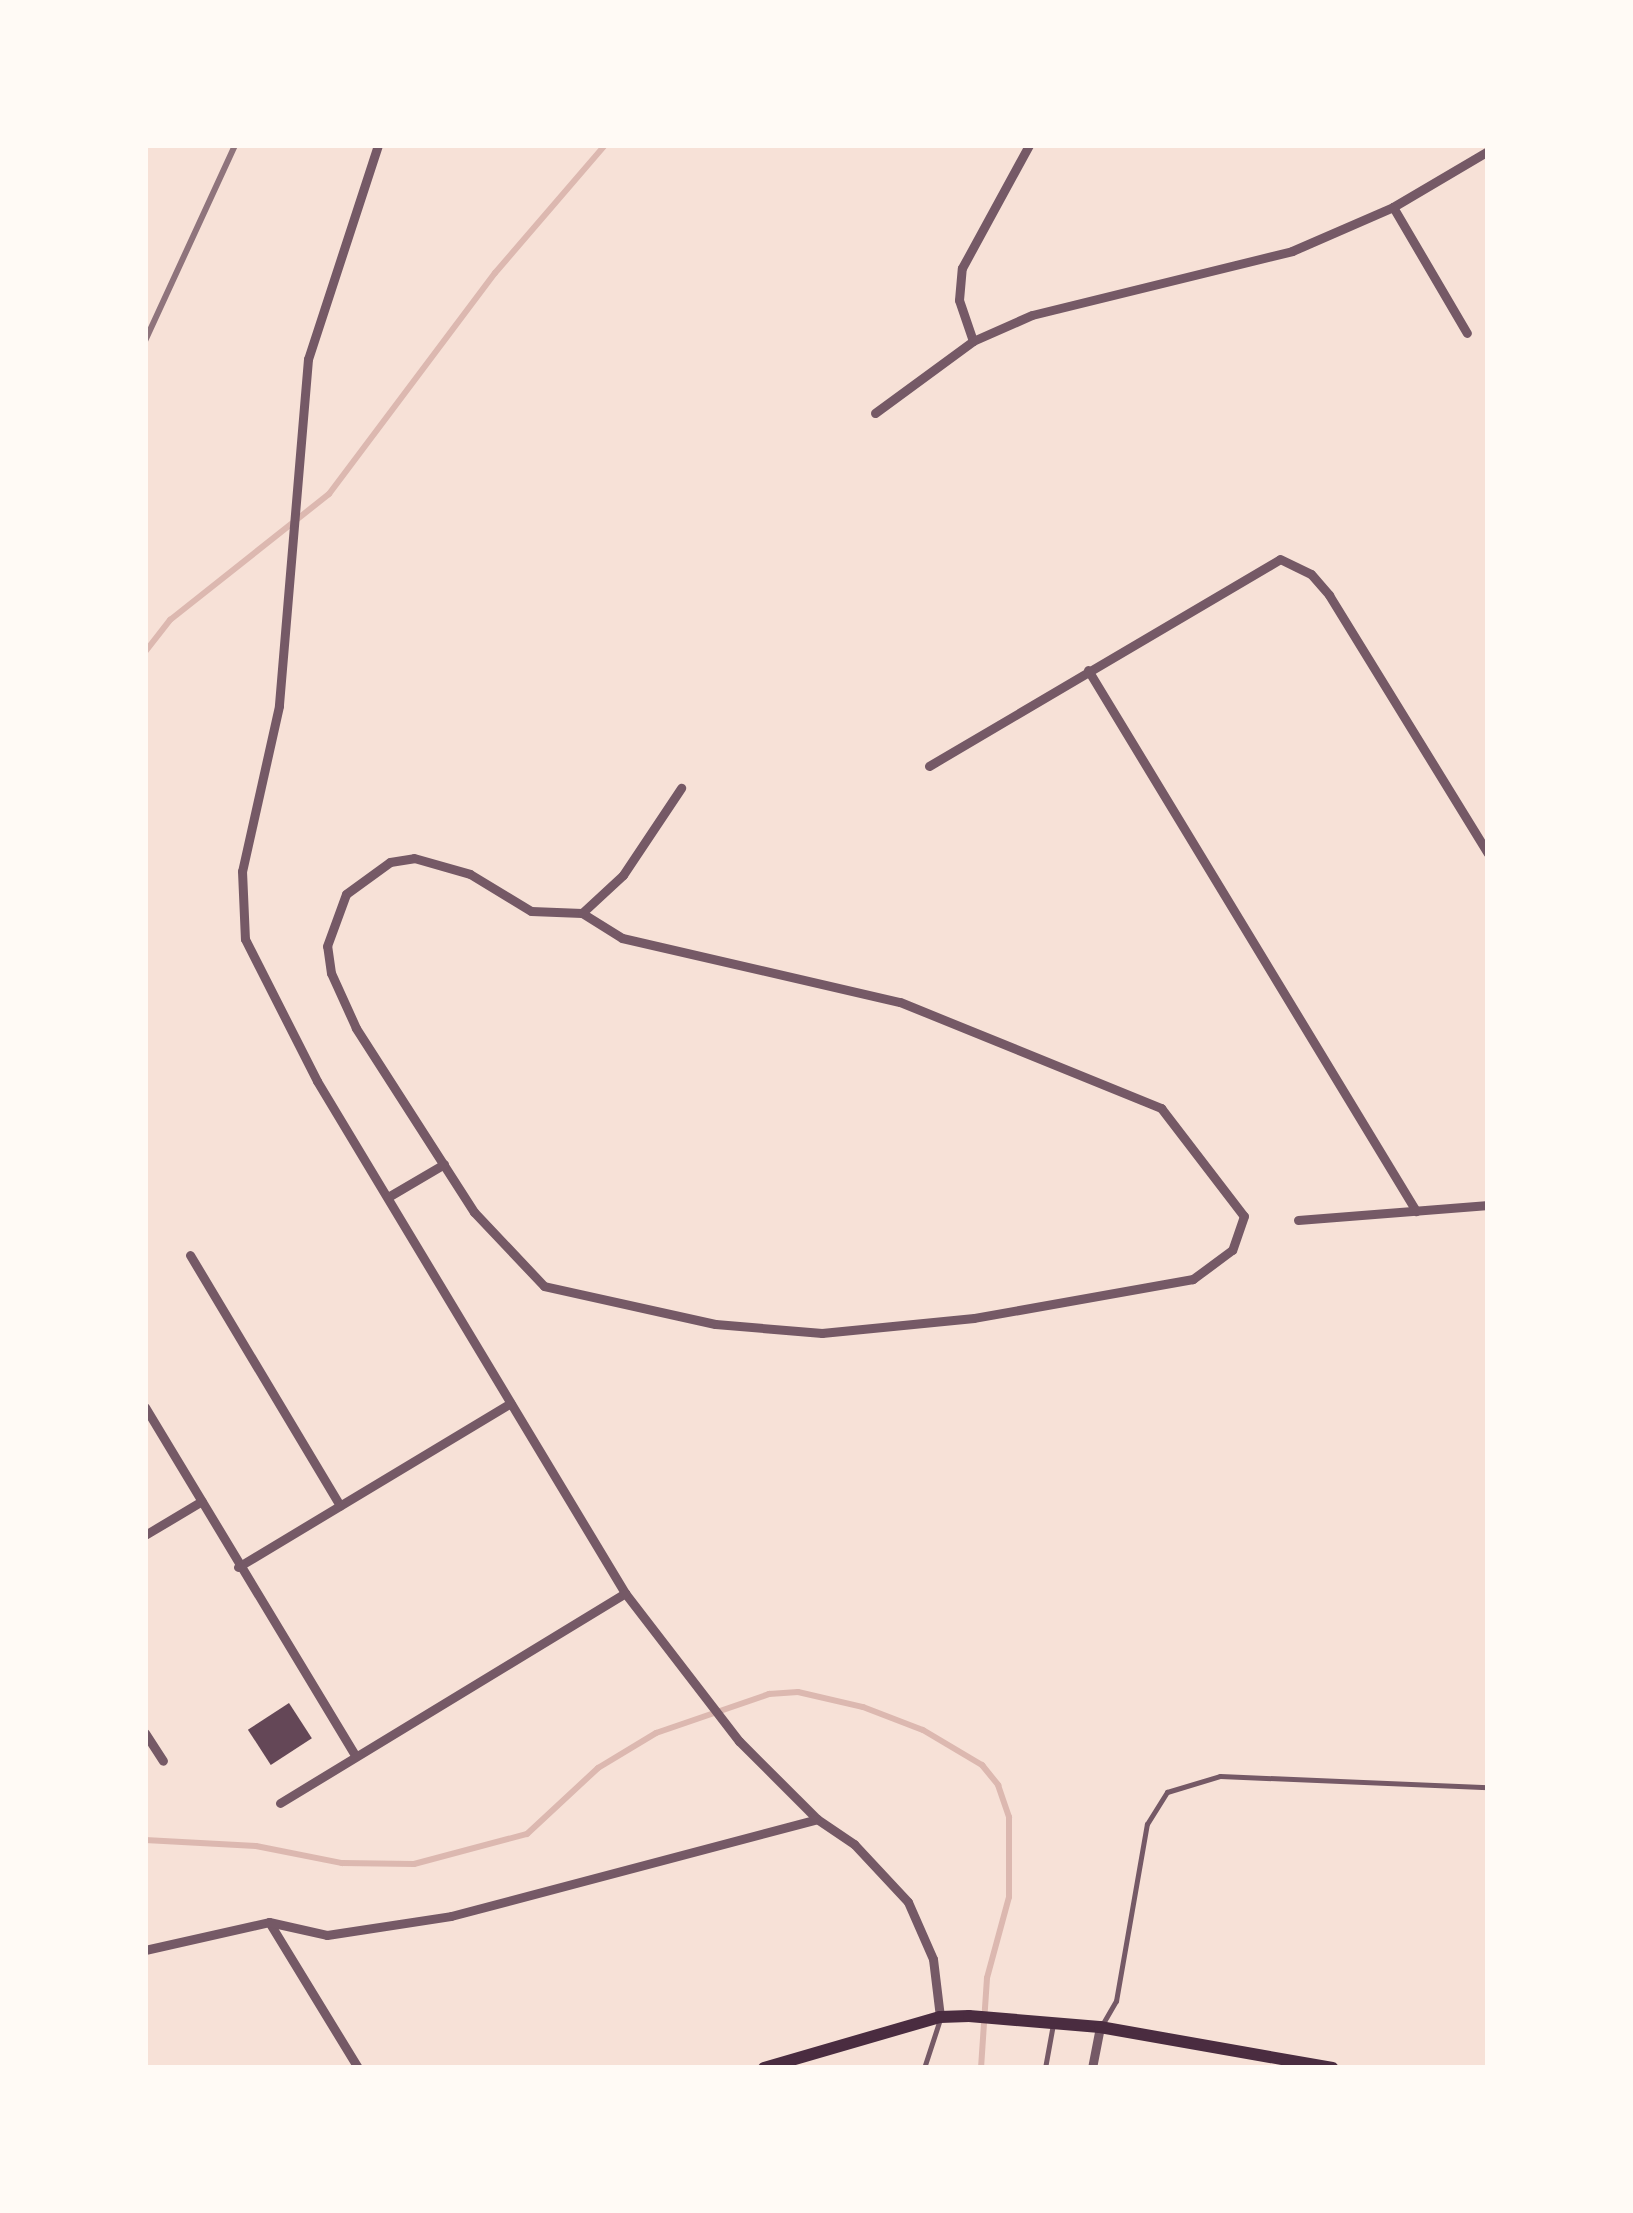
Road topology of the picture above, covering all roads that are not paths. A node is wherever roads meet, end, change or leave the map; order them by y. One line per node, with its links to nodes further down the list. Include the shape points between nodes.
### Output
1 (378, 145): 14 (street, via 308,359 279,706 242,871 246,939 317,1081)
2 (1029, 145): 6 (street, via 962,268 958,300)
3 (1488, 151): 4 (street)
4 (1392, 207): 5 (street); 6 (street, via 1292,251 1092,296)
5 (1467, 333)
6 (973, 341): 7 (street)
7 (875, 413)
8 (1088, 670): 9 (street); 11 (street, via 1262,566 1280,559 1296,564 1329,595); 16 (street)
9 (928, 766)
10 (681, 788): 12 (street, via 623,875)
11 (1488, 853)
12 (582, 913): 13 (street, via 530,911 470,874 414,858 390,862 346,894 327,946 331,973 356,1028); 13 (street, via 622,938 900,1002 1162,1108 1244,1216 1232,1250 1193,1280 974,1318 822,1333 715,1324 544,1286 494,1237)
13 (444, 1164): 14 (street)
14 (388, 1197): 19 (street)
15 (1488, 1206): 16 (street)
16 (1416, 1211): 17 (street)
17 (1298, 1220)
18 (190, 1255): 22 (street)
19 (510, 1402): 22 (street); 25 (street)
20 (145, 1407): 21 (street)
21 (202, 1501): 23 (street); 24 (street)
22 (340, 1506): 24 (street)
23 (145, 1535)
24 (238, 1567): 27 (street)
25 (624, 1593): 27 (street); 31 (street, via 739,1741)
26 (145, 1733): 28 (street)
27 (355, 1755): 30 (street)
28 (163, 1761)
29 (1488, 1788): 36 (lane, via 1220,1776 1167,1792 1147,1824 1116,2000)
30 (280, 1803)
31 (817, 1819): 32 (street, via 451,1916 326,1936); 34 (street, via 888,1877 916,1916 934,1959)
32 (269, 1922): 33 (street); 37 (street)
33 (145, 1950)
34 (940, 2017): 35 (main road); 38 (main road); 39 (lane)
35 (1053, 2020): 36 (main road); 40 (lane)
36 (1100, 2027): 41 (street); 42 (main road)
37 (358, 2068)
38 (764, 2068)
39 (924, 2068)
40 (1046, 2068)
41 (1092, 2068)
42 (1332, 2068)

